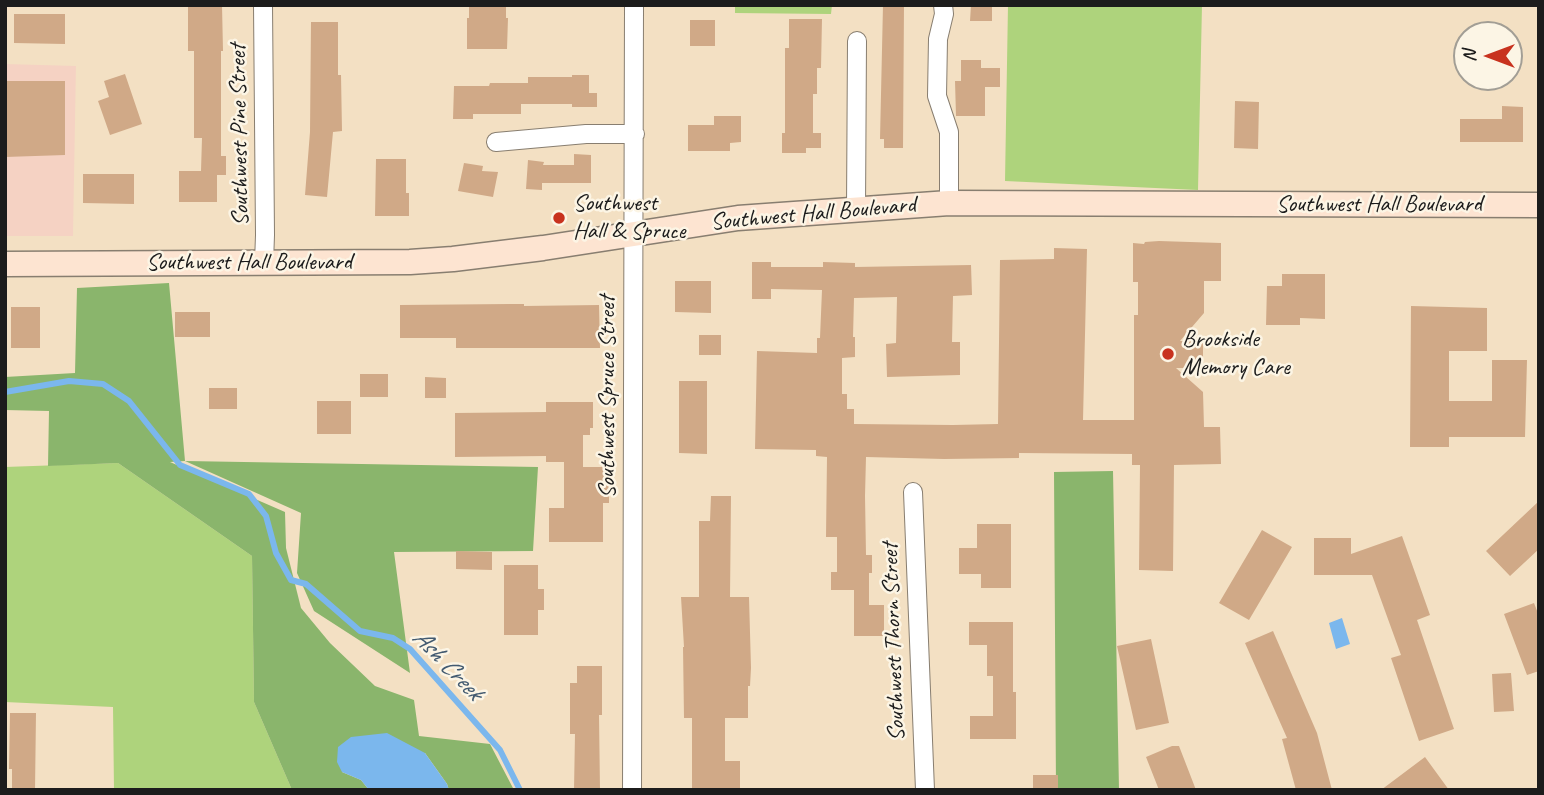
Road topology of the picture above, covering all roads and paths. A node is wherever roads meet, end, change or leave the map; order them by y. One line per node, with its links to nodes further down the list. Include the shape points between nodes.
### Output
1 (263, 5): 12 (street, Southwest Pine Street)
2 (634, 5): 5 (street, Southwest Spruce Street)
3 (943, 5): 7 (street, via 937,96 949,132)
4 (857, 41): 9 (street)
5 (635, 134): 6 (street); 10 (street, Southwest Spruce Street)
6 (496, 142)
7 (948, 203): 8 (main road, Southwest Hall Boulevard); 9 (main road, Southwest Hall Boulevard)
8 (1539, 205)
9 (856, 209): 10 (main road, Southwest Hall Boulevard, via 738,218)
10 (633, 233): 12 (main road, Southwest Hall Boulevard, via 453,259); 14 (street, Southwest Spruce Street)
11 (5, 264): 12 (main road, Southwest Hall Boulevard)
12 (264, 264)
13 (913, 492): 15 (street, Southwest Thorn Street)
14 (632, 790)
15 (925, 790)

